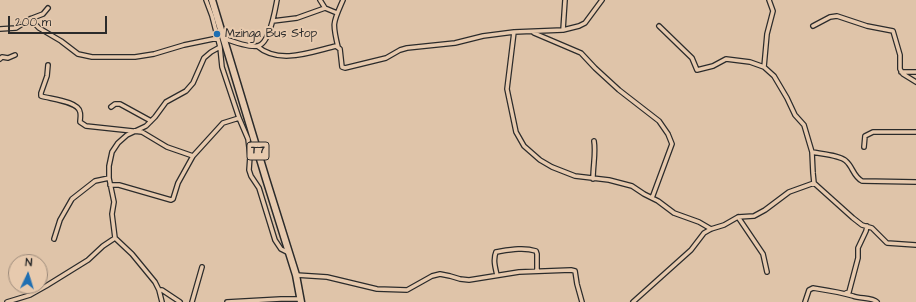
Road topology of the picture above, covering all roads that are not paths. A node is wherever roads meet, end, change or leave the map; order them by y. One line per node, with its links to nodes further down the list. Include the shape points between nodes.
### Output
1 (206, 0): 20 (street)
2 (212, 0): 20 (highway, T7)
3 (277, 0): 13 (street)
4 (320, 0): 10 (street)
5 (344, 0): 11 (street)
6 (565, 0): 17 (street)
7 (602, 0): 17 (street, via 585,23)
8 (769, 0): 27 (street, via 773,11)
9 (48, 8): 12 (street, via 43,14)
10 (325, 8): 11 (street); 13 (street, via 296,18)
11 (337, 13): 23 (street, via 334,28)
12 (30, 18): 16 (street, via 16,28); 20 (street, via 39,28 61,40 78,54 92,57 134,57)
13 (273, 21): 21 (street, via 269,33)
14 (659, 26): 27 (street, via 692,58 697,70 726,59 750,62)
15 (813, 26): 28 (street, via 837,16 867,26 894,31)
16 (0, 29)
17 (563, 30): 19 (street)
18 (514, 32): 19 (street); 23 (street, via 455,43 407,48 386,58 345,68 342,67); 41 (street, via 507,89 519,139 544,163 575,176)
19 (531, 32): 45 (street, via 579,51 615,87 663,124 672,144)
20 (221, 38): 21 (street); 22 (street); 52 (highway, T7, via 235,73)
21 (257, 46): 23 (street, via 270,54 290,57)
22 (220, 47): 32 (street, via 222,67); 33 (street, via 202,61 191,86 166,102)
23 (338, 47)
24 (16, 55): 25 (street)
25 (0, 59)
26 (48, 66): 34 (street, via 41,96 66,102 78,109 80,122 86,126)
27 (764, 67): 38 (street, via 774,76 795,115 804,125)
28 (901, 72): 29 (street); 30 (street)
29 (916, 72)
30 (916, 82)
31 (111, 107): 33 (street, via 120,104)
32 (240, 118): 39 (street, via 223,123); 52 (street, via 248,139 251,176 259,188 275,240 281,250)
33 (151, 121): 34 (street)
34 (133, 132): 39 (street, via 142,132 167,147); 40 (street, via 114,148)
35 (916, 132): 37 (street, via 873,132 865,136)
36 (594, 141): 41 (street, via 596,150)
37 (864, 146)
38 (812, 152): 42 (street, via 845,160 855,176 862,181); 43 (street)
39 (193, 156): 44 (street, via 171,200)
40 (109, 178): 44 (street); 49 (street, via 94,180 72,199 60,220)
41 (593, 178): 45 (street, via 625,184)
42 (916, 182)
43 (814, 183): 46 (street, via 789,192 754,216); 47 (street, via 853,218)
44 (110, 184): 50 (street, via 114,202 112,214)
45 (652, 198): 48 (street, via 678,215)
46 (738, 217): 48 (street); 55 (street, via 763,254)
47 (867, 226): 51 (street, via 887,242); 59 (street, via 858,248 852,282)
48 (711, 229): 69 (street)
49 (54, 238)
50 (115, 238): 58 (street, via 132,254); 61 (street, via 90,258 46,286)
51 (916, 245)
52 (289, 252): 56 (highway, T7)
53 (202, 267): 66 (street)
54 (537, 271): 57 (street); 57 (street, via 536,251 506,250 495,253); 68 (street, via 573,270)
55 (767, 272)
56 (296, 274): 57 (street, via 328,277 377,289 407,290 440,274 463,280); 60 (highway, T7)
57 (497, 275)
58 (159, 290): 64 (street); 65 (street)
59 (846, 294): 70 (street, via 813,288 809,290); 71 (street, via 874,299)
60 (301, 300): 62 (street)
61 (16, 301): 63 (street)
62 (260, 301): 67 (street)
63 (7, 302)
64 (162, 302)
65 (180, 302)
66 (192, 302)
67 (227, 302)
68 (582, 302)
69 (633, 302)
70 (805, 302)
71 (877, 302)

